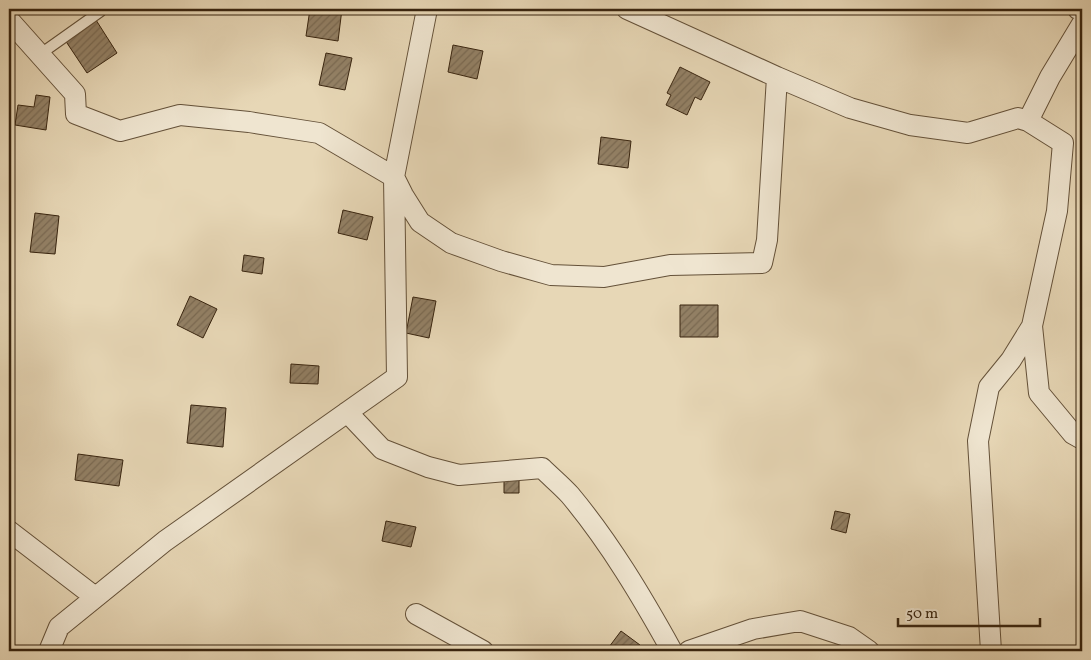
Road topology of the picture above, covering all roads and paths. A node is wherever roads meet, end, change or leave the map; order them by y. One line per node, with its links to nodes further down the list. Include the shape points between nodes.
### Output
1 (426, 9): 11 (street)
2 (628, 9): 9 (street)
3 (1078, 9): 4 (street)
4 (1082, 10)
5 (101, 11): 8 (lane)
6 (9, 20): 8 (street)
7 (1082, 24): 10 (street)
8 (39, 55): 11 (street, via 75,94 76,114 120,131 180,115 319,132)
9 (777, 77): 10 (street, via 850,108 910,125 968,133 1018,118); 11 (street, via 767,240 762,263 670,265 604,277 551,274 450,244 420,222)
10 (1028, 121): 12 (street, via 1063,142 1057,211)
11 (394, 177): 13 (street, via 396,377)
12 (1032, 326): 14 (street, via 1039,393 1073,434); 23 (street, via 989,387 978,441)
13 (347, 412): 16 (street, via 165,541); 20 (street, via 382,449 459,476 542,468 569,494 600,533)
14 (1082, 439)
15 (9, 531): 16 (street)
16 (96, 597): 18 (street, via 59,627)
17 (416, 614): 19 (street)
18 (49, 651)
19 (483, 651)
20 (672, 651)
21 (689, 651): 22 (street, via 753,628 800,621 849,637)
22 (870, 651)
23 (991, 651)

